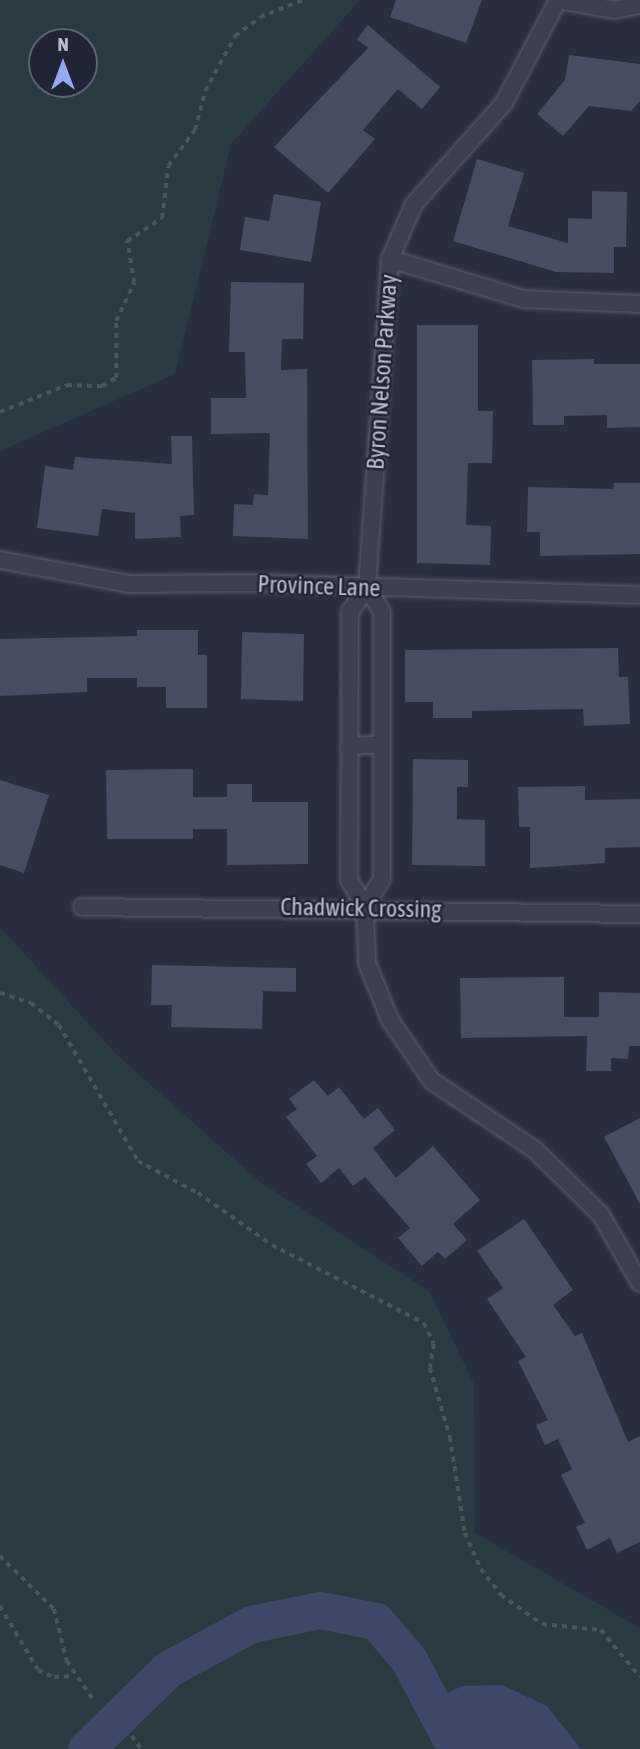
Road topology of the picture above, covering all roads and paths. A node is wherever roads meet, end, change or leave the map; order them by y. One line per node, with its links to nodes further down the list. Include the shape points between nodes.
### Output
1 (303, 0): 6 (path, via 260,17 235,36 205,91 195,130 168,166 162,218 127,241 134,283 116,321 116,378 102,386 67,385)
2 (558, 0): 3 (street, via 614,9); 4 (street, Byron Nelson Parkway, via 504,103 414,204)
3 (640, 5)
4 (390, 259): 5 (street, via 523,299); 8 (street, Byron Nelson Parkway)
5 (640, 304)
6 (0, 412)
7 (0, 560): 8 (street, Province Lane, via 129,584)
8 (367, 588): 9 (street, Province Lane); 10 (street, via 382,612); 11 (street, Byron Nelson Parkway, via 350,611)
9 (640, 595)
10 (382, 744): 11 (street); 13 (street, via 382,879)
11 (349, 746): 13 (street, Byron Nelson Parkway, via 349,880)
12 (82, 907): 13 (street, Chadwick Crossing)
13 (365, 907): 14 (street, Chadwick Crossing); 16 (street, Byron Nelson Parkway, via 367,963 390,1020 432,1081 535,1150 601,1215)
14 (640, 914)
15 (0, 993): 20 (path, via 31,1003 59,1025 138,1161 198,1192 282,1251 424,1323 434,1344 430,1368 450,1437 465,1533 481,1569 501,1595 542,1624 593,1627 609,1636)
16 (640, 1283)
17 (0, 1556): 19 (path, via 54,1609)
18 (0, 1606): 19 (path, via 38,1670 54,1677)
19 (75, 1676): 21 (path)
20 (640, 1677)
21 (94, 1701)
22 (132, 1736): 23 (path)
23 (141, 1749)

